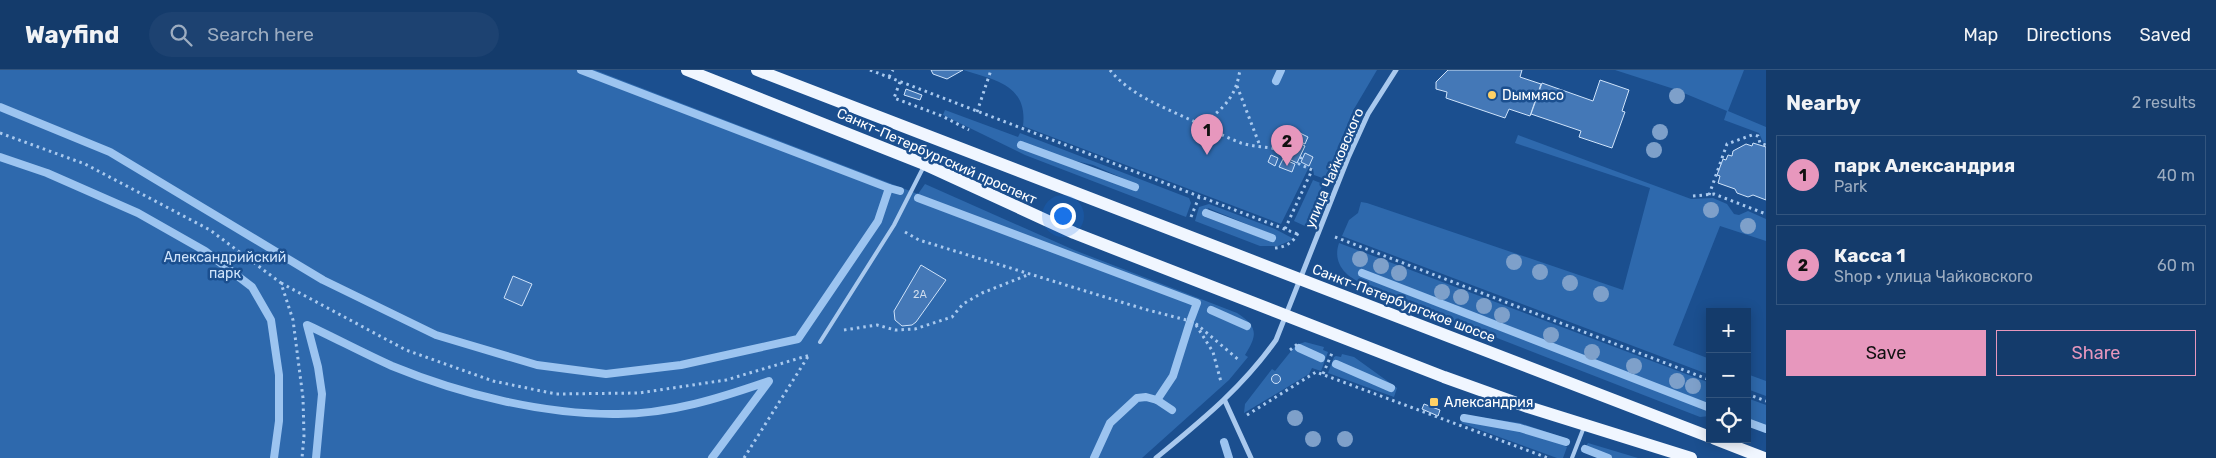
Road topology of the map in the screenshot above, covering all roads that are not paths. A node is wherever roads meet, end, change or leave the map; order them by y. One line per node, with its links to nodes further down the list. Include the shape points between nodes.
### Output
1 (687, 70): 4 (main road, Санкт-Петербургский проспект)
2 (757, 70): 5 (main road, Санкт-Петербургский проспект)
3 (1396, 70): 5 (street, улица Чайковского, via 1368,114)
4 (924, 164): 6 (main road, Санкт-Петербургский проспект, via 1074,233); 7 (lane, via 894,225)
5 (1300, 279): 6 (street, Санкт-Петербургское шоссе); 10 (main road, Санкт-Петербургское шоссе)
6 (1286, 316): 8 (street, Санкт-Петербургское шоссе, via 1276,340); 9 (main road, via 1453,380)
7 (820, 342)
8 (1225, 401): 12 (street, Санкт-Петербургское шоссе); 13 (street)
9 (1585, 425): 14 (lane); 15 (main road)
10 (1706, 435)
11 (1725, 443): 16 (main road)
12 (1156, 458)
13 (1251, 458)
14 (1572, 458)
15 (1691, 458)
16 (1764, 458)

